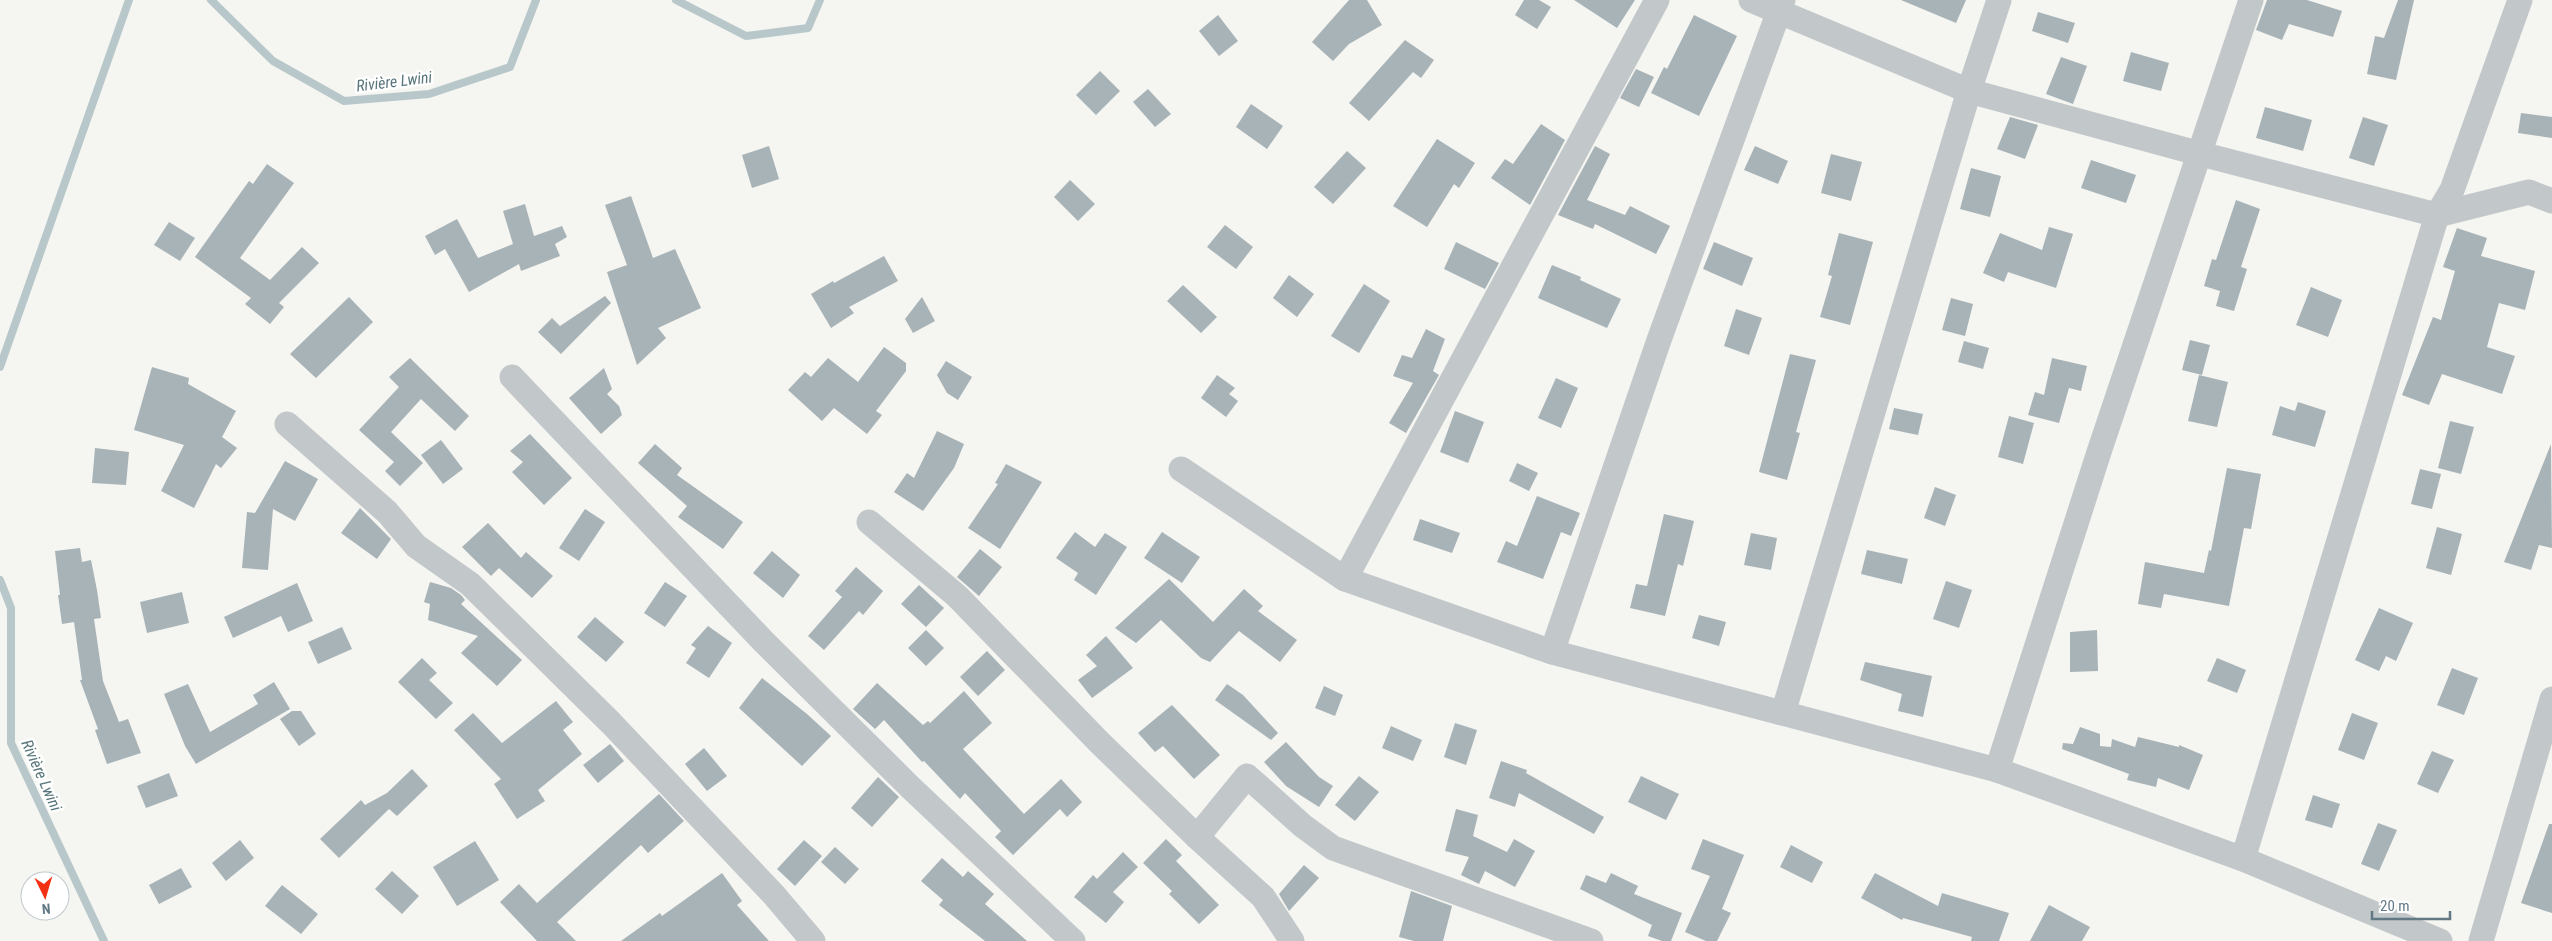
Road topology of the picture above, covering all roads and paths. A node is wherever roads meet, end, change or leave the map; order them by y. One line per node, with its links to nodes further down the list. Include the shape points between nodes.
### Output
1 (1657, 0): 15 (street)
2 (1751, 0): 6 (street)
3 (1999, 0): 7 (street)
4 (2252, 0): 8 (street)
5 (2520, 0): 10 (street, via 2452,190)
6 (1780, 6): 7 (street); 16 (street, via 1659,340)
7 (1969, 91): 8 (street); 18 (street)
8 (2201, 154): 10 (street); 19 (street)
9 (2552, 201): 10 (street, via 2529,192)
10 (2437, 215): 21 (street)
11 (512, 377): 23 (street, via 763,642)
12 (287, 424): 22 (street, via 387,512 416,546 470,584 611,723 774,895)
13 (1181, 469): 15 (street)
14 (869, 522): 20 (street, via 957,596)
15 (1345, 579): 16 (street)
16 (1552, 652): 18 (street)
17 (2552, 699): 27 (street)
18 (1783, 712): 19 (street)
19 (1997, 770): 21 (street)
20 (1197, 838): 24 (street, via 1262,897); 25 (street, via 1247,776 1332,848)
21 (2243, 858): 26 (street)
22 (813, 941)
23 (1072, 941)
24 (1292, 941)
25 (1591, 941)
26 (2440, 941)
27 (2481, 941)

